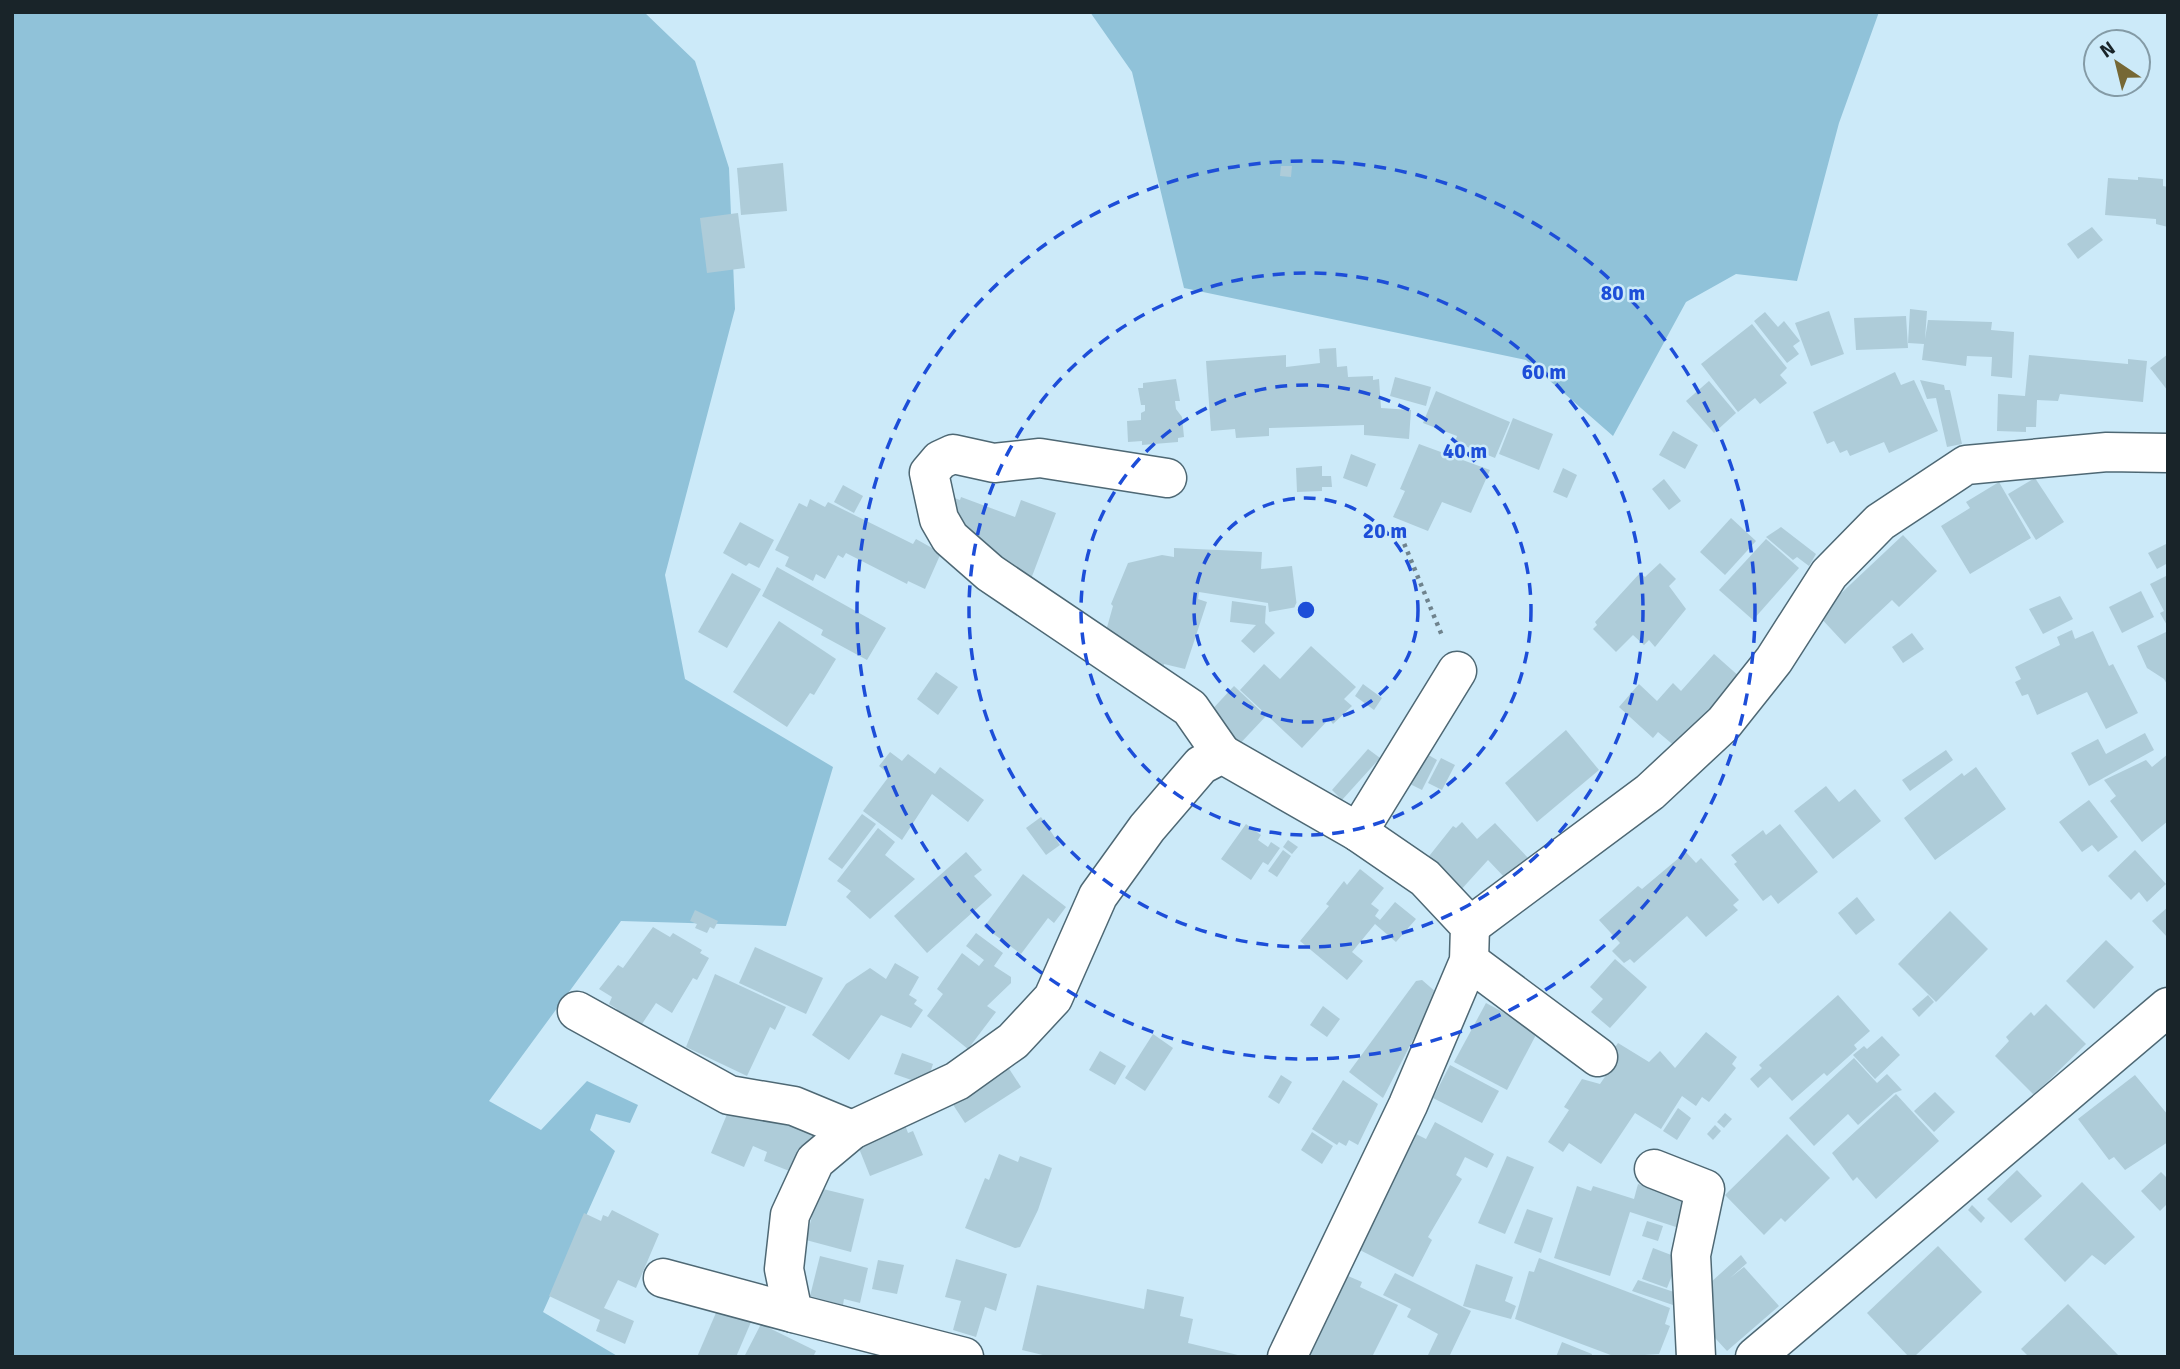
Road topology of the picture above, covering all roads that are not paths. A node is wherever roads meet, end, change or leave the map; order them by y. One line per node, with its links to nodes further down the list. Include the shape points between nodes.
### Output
1 (2168, 453): 6 (street, via 2107,453 1966,465 1891,515 1829,574 1774,660 1724,723 1650,792)
2 (1167, 478): 4 (street, via 1040,458 994,463 953,454 929,473 939,519 950,538 990,573 1190,708)
3 (1457, 671): 5 (street)
4 (1222, 754): 5 (street); 10 (street, via 1201,765 1147,828 1098,896 1053,998 1013,1041 957,1080)
5 (1358, 832): 6 (street, via 1425,878)
6 (1470, 943): 9 (street); 15 (street, via 1408,1105)
7 (2168, 1007): 17 (street)
8 (577, 1012): 10 (street, via 729,1095 793,1106)
9 (1598, 1057)
10 (852, 1130): 13 (street, via 815,1161 790,1215 784,1269)
11 (1654, 1169): 16 (street, via 1705,1189 1691,1255)
12 (663, 1278): 13 (street)
13 (793, 1313): 14 (street)
14 (964, 1357)
15 (1287, 1357)
16 (1696, 1357)
17 (1755, 1357)

